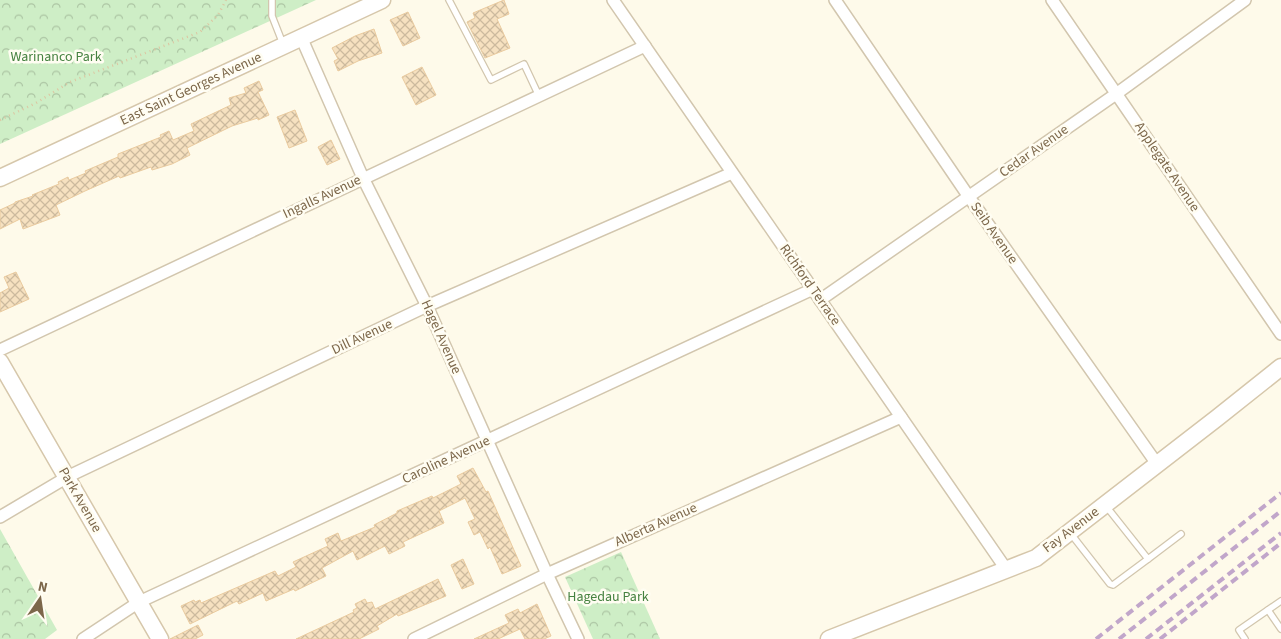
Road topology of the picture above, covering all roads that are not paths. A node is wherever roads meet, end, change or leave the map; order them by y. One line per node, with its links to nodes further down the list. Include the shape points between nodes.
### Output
1 (272, 0): 9 (lane, via 272,16)
2 (449, 0): 12 (lane, via 491,80 524,64)
3 (613, 0): 10 (street, Richford Terrace)
4 (835, 0): 16 (street, Seib Avenue)
5 (1052, 0): 11 (street, Applegate Avenue)
6 (1246, 0): 11 (street, Cedar Avenue)
7 (377, 1): 8 (street, East Saint Georges Avenue)
8 (301, 38): 9 (street, East Saint Georges Avenue); 15 (street, Hagel Avenue)
9 (284, 46): 14 (street, East Saint Georges Avenue)
10 (645, 46): 12 (street, Ingalls Avenue); 13 (street, Richford Terrace)
11 (1116, 94): 16 (street, Cedar Avenue); 20 (street, Applegate Avenue)
12 (539, 96): 15 (street, Ingalls Avenue)
13 (732, 173): 17 (street, Richford Terrace); 19 (street, Dill Avenue)
14 (0, 178)
15 (363, 178): 19 (street, Hagel Avenue); 21 (street, Ingalls Avenue)
16 (968, 197): 18 (street, Cedar Avenue); 26 (street, Seib Avenue)
17 (813, 289): 18 (street, Richford Terrace); 25 (street, Caroline Avenue)
18 (820, 300): 24 (street, Richford Terrace)
19 (427, 306): 25 (street, Hagel Avenue); 27 (street, Dill Avenue)
20 (1281, 334)
21 (0, 350)
22 (0, 362): 27 (street, Park Avenue)
23 (1281, 366): 26 (street, Fay Avenue)
24 (901, 417): 33 (street, Richford Terrace); 34 (street, Alberta Avenue)
25 (488, 441): 34 (street, Hagel Avenue); 36 (street, Caroline Avenue)
26 (1157, 464): 28 (street, Fay Avenue)
27 (67, 478): 29 (street, Dill Avenue); 36 (street, Park Avenue)
28 (1105, 505): 30 (street, Fay Avenue); 32 (lane)
29 (0, 517)
30 (1069, 532): 32 (lane, via 1110,584); 33 (street, Fay Avenue, via 1036,558)
31 (1181, 534): 32 (lane)
32 (1148, 559)
33 (1006, 569): 43 (street, Fay Avenue)
34 (547, 574): 41 (street, Alberta Avenue); 42 (street, Hagel Avenue)
35 (1281, 601): 37 (lane)
36 (139, 602): 39 (street, Caroline Avenue); 40 (street, Park Avenue)
37 (1268, 610): 38 (lane); 44 (lane, via 1239,630)
38 (1281, 629)
39 (83, 639)
40 (160, 639)
41 (414, 639)
42 (578, 639)
43 (829, 639)
44 (1245, 639)

